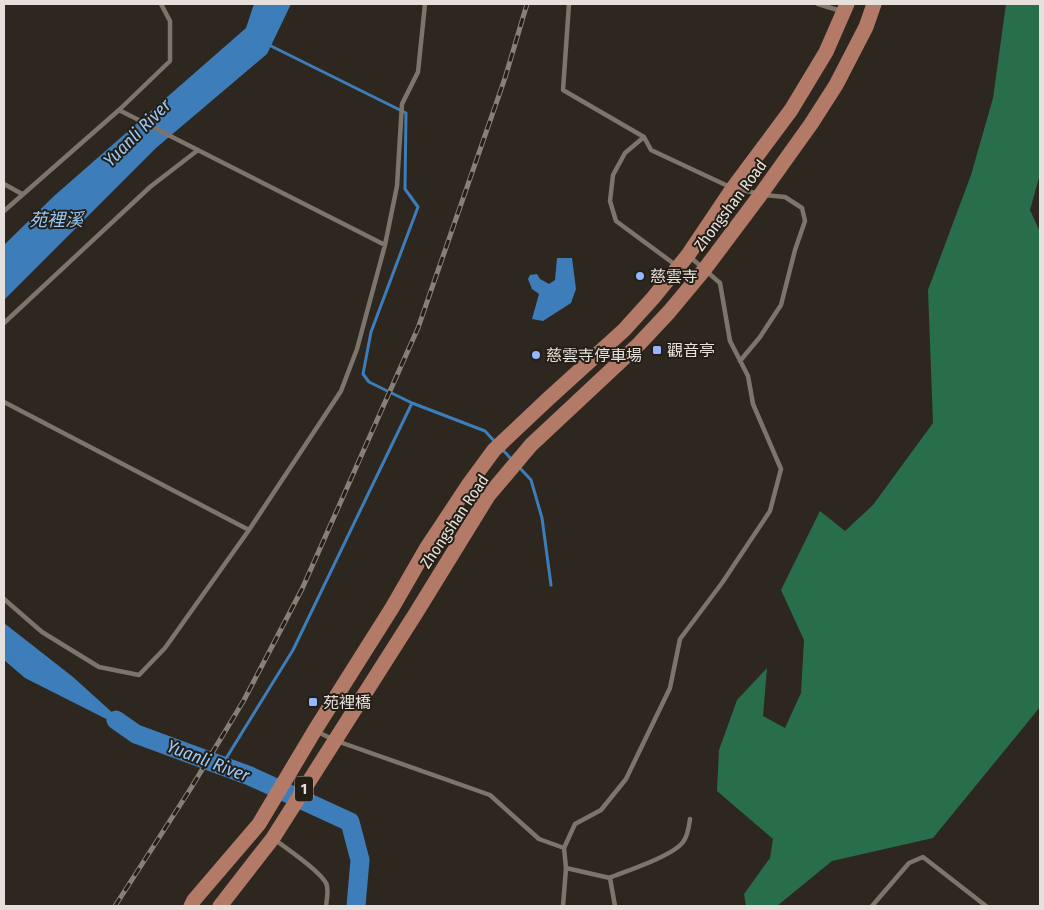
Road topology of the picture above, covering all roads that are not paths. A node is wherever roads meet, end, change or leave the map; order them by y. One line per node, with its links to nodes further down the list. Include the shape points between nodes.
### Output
1 (161, 4): 7 (lane, via 170,21 170,62)
2 (425, 4): 15 (lane, via 418,72 402,104 397,186)
3 (569, 4): 8 (lane, via 563,90)
4 (818, 4): 6 (lane)
5 (874, 4): 13 (main road, Zhongshan Road / 1, via 866,27 836,84)
6 (846, 8): 11 (main road, Zhongshan Road / 1, via 826,52 791,110)
7 (119, 110): 9 (lane); 12 (lane)
8 (644, 137): 11 (lane, via 651,150); 17 (lane, via 625,153 613,174 610,201 616,221)
9 (196, 149): 15 (lane); 19 (lane, via 150,187)
10 (4, 184): 12 (lane)
11 (733, 188): 13 (lane); 16 (main road, Zhongshan Road / 1)
12 (22, 194): 14 (lane)
13 (761, 194): 18 (main road, Zhongshan Road / 1); 22 (lane, via 785,197 802,208 806,221 795,250 782,305)
14 (4, 211)
15 (384, 245): 24 (lane, via 357,349 341,391)
16 (688, 255): 17 (main road, Zhongshan Road / 1); 18 (lane)
17 (678, 267): 20 (main road, Zhongshan Road / 1)
18 (704, 270): 21 (main road, Zhongshan Road / 1); 22 (lane, via 720,283 730,342)
19 (4, 323)
20 (624, 330): 21 (main road); 26 (main road, Zhongshan Road / 1, via 494,450 426,549)
21 (639, 344): 27 (main road, Zhongshan Road / 1, via 531,445 488,496)
22 (740, 361): 30 (lane, via 748,376 753,404 781,469 770,510 680,639 670,688 626,779 601,810 575,824)
23 (4, 402): 24 (lane)
24 (249, 530): 25 (lane, via 165,648 139,674 99,667 42,632)
25 (4, 599)
26 (315, 730): 27 (lane); 33 (main road, 1, via 259,824)
27 (334, 740): 29 (main road, 1); 30 (lane, via 490,795 539,839)
28 (690, 819): 32 (lane, via 683,842 670,852)
29 (273, 838): 34 (main road, 1); 35 (lane, via 308,864 326,883)
30 (564, 848): 31 (lane)
31 (566, 868): 32 (lane); 36 (lane)
32 (609, 878): 37 (lane)
33 (192, 906)
34 (220, 906)
35 (326, 906)
36 (563, 906)
37 (615, 906)
38 (872, 906): 39 (lane, via 909,863 923,857)
39 (986, 906)

